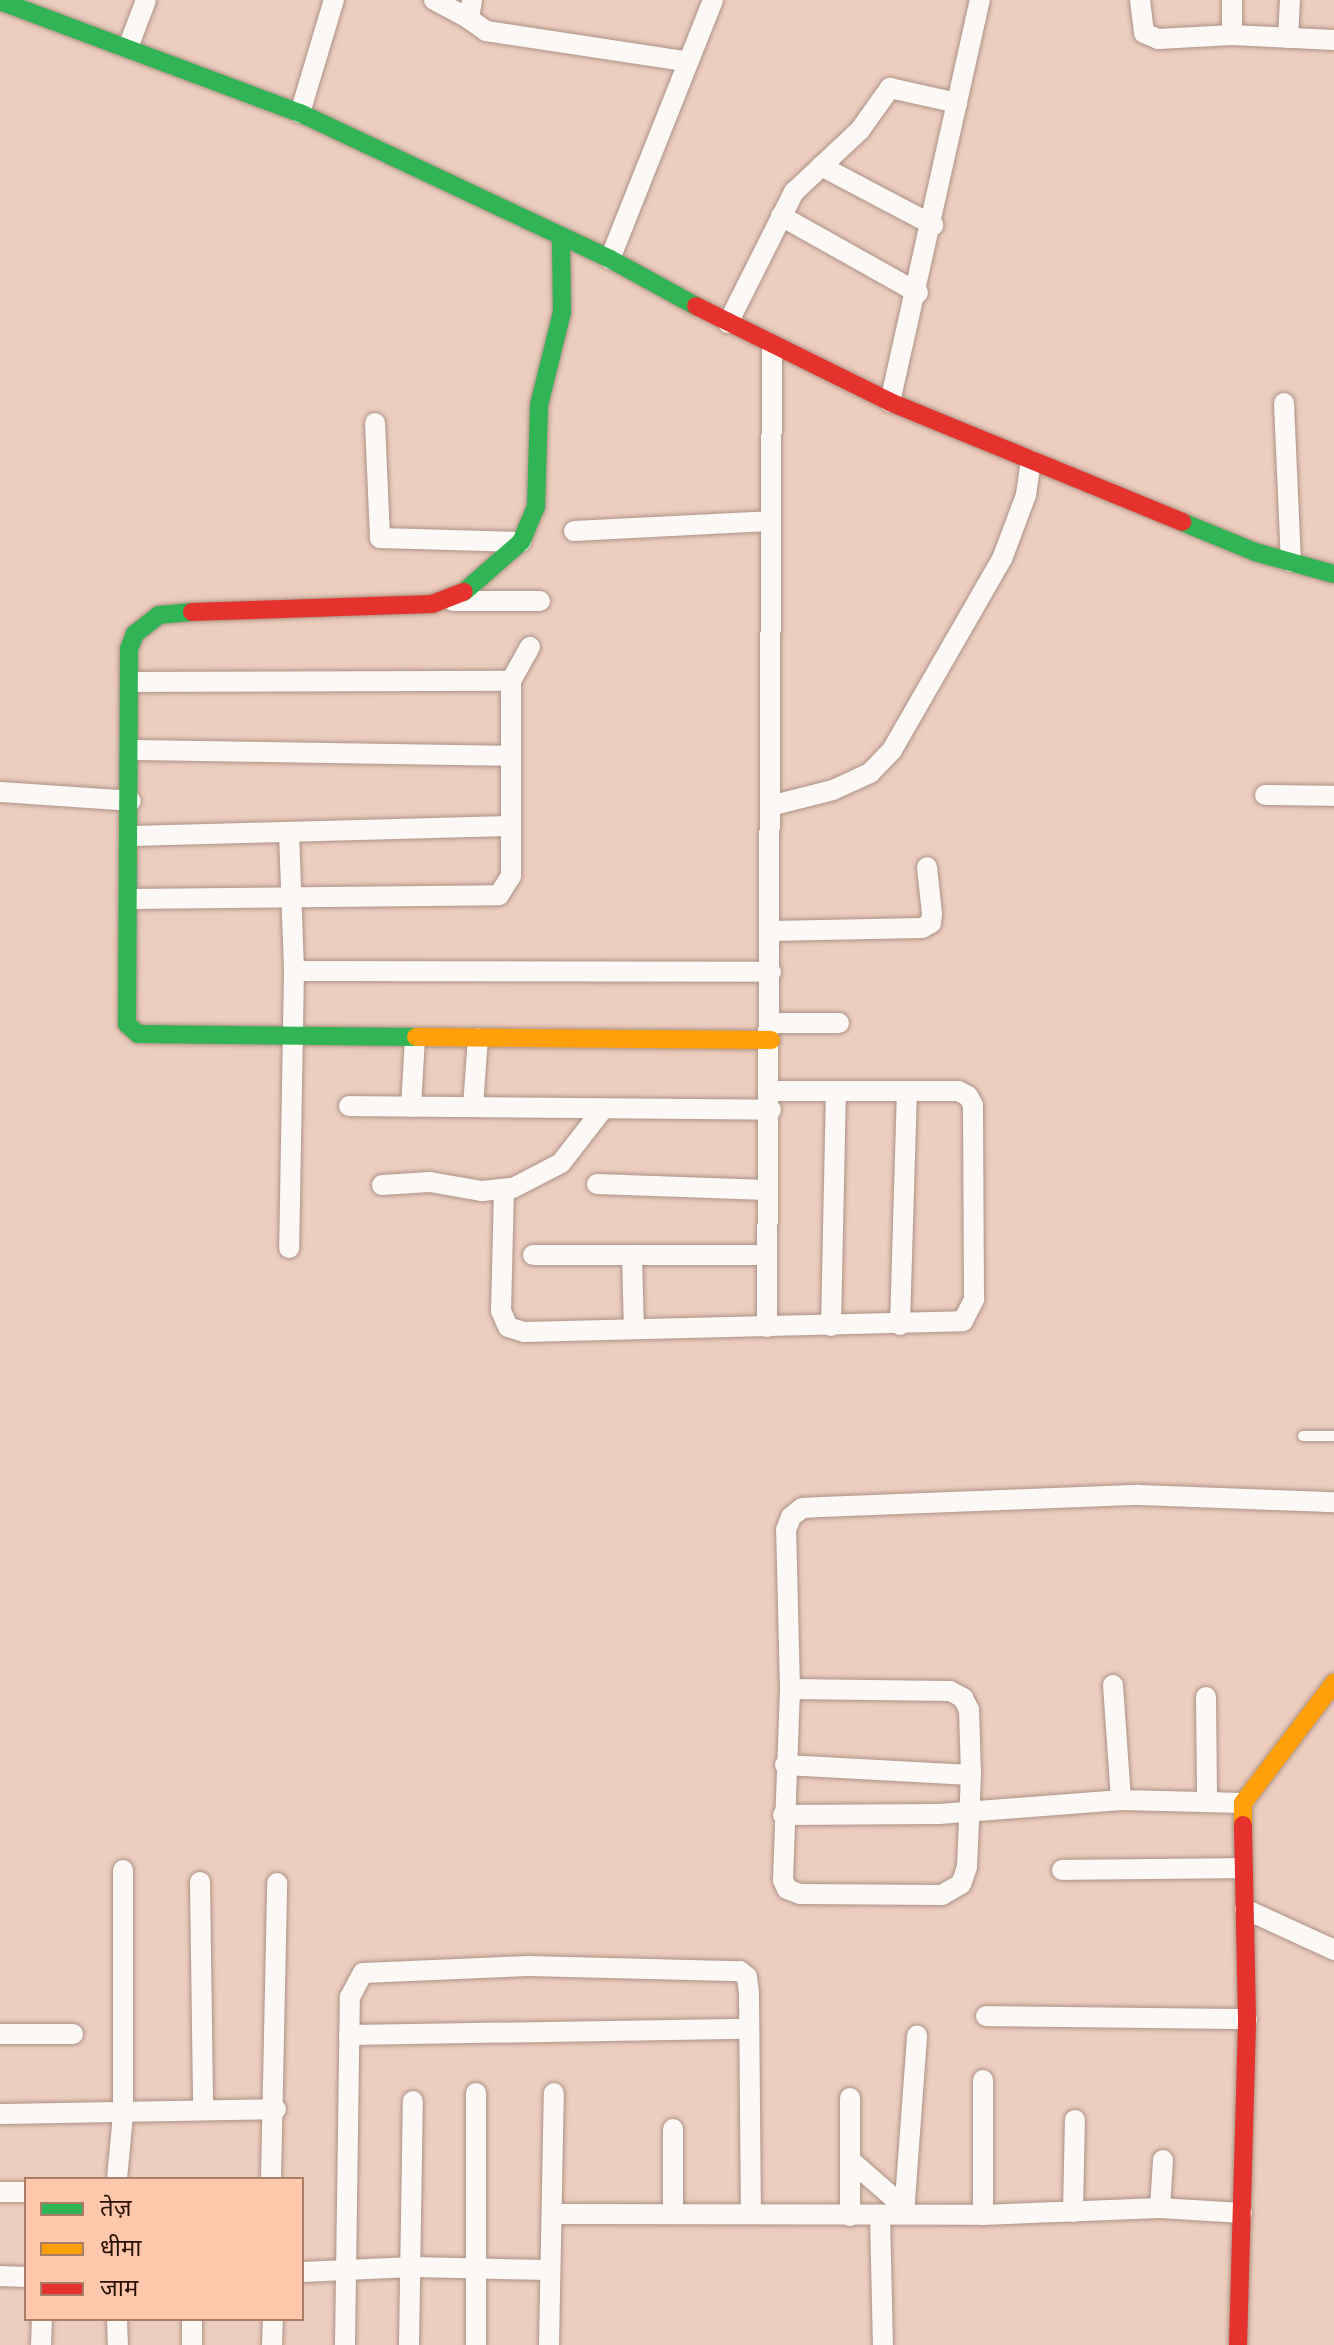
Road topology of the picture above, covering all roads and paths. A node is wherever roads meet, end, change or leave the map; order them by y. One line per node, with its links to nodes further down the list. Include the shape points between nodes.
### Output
1 (146, 0): 14 (street)
2 (334, 0): 17 (street)
3 (434, 0): 10 (street)
4 (713, 0): 15 (street)
5 (980, 0): 16 (street)
6 (1140, 0): 11 (street, via 1144,33 1158,39)
7 (1232, 0): 11 (street)
8 (1290, 0): 12 (street)
9 (0, 1): 14 (street)
10 (471, 9): 15 (street, via 486,31)
11 (1232, 35): 12 (street)
12 (1288, 38): 13 (street)
13 (1334, 40)
14 (129, 45): 17 (street)
15 (685, 61): 22 (street)
16 (957, 103): 18 (street, via 890,88 860,130); 20 (street)
17 (300, 113): 21 (street)
18 (821, 166): 19 (street, via 794,192); 20 (street)
19 (781, 216): 23 (street); 24 (street)
20 (933, 225): 23 (street)
21 (561, 239): 22 (street); 32 (street, via 562,312 539,405 536,507)
22 (610, 259): 24 (street)
23 (918, 293): 26 (street)
24 (728, 323): 25 (street)
25 (772, 348): 26 (street); 30 (street)
26 (890, 402): 29 (street)
27 (1284, 403): 33 (street)
28 (375, 423): 32 (street, via 380,538)
29 (1031, 460): 33 (street); 46 (street, via 1026,495 1002,559 892,750 870,773 846,785)
30 (769, 521): 31 (street); 46 (street)
31 (574, 531)
32 (521, 542): 35 (street)
33 (1291, 562): 34 (street)
34 (1334, 574)
35 (453, 601): 36 (street); 39 (street, via 159,615 135,634 129,649)
36 (540, 601)
37 (530, 647): 38 (street)
38 (511, 681): 39 (street); 41 (street)
39 (130, 682): 40 (street)
40 (131, 750): 41 (street); 45 (street)
41 (509, 756): 47 (street)
42 (0, 792): 45 (street)
43 (1265, 795): 44 (street)
44 (1334, 796)
45 (131, 801): 49 (street)
46 (770, 806): 53 (street)
47 (509, 826): 48 (street); 51 (street, via 511,876 499,895)
48 (289, 833): 49 (street); 51 (street)
49 (132, 836): 52 (street)
50 (927, 867): 53 (street, via 932,914 931,923 922,928)
51 (289, 898): 52 (street); 54 (street)
52 (130, 899): 58 (street, via 130,1031)
53 (771, 931): 55 (street)
54 (294, 971): 55 (street); 58 (street)
55 (771, 972): 57 (street)
56 (839, 1023): 57 (street)
57 (771, 1032): 60 (street); 63 (street)
58 (293, 1036): 59 (street); 72 (street)
59 (415, 1038): 60 (street); 65 (street)
60 (478, 1038): 66 (street)
61 (836, 1091): 62 (street); 63 (street); 77 (street)
62 (907, 1091): 76 (street); 76 (street, via 958,1091 973,1105 974,1299 963,1321)
63 (771, 1100): 67 (street); 71 (street)
64 (349, 1106): 65 (street)
65 (411, 1107): 66 (street)
66 (473, 1107): 67 (street)
67 (603, 1109): 70 (street, via 561,1163 542,1177)
68 (597, 1184): 71 (street)
69 (382, 1185): 70 (street, via 430,1182)
70 (504, 1189): 79 (street, via 501,1311 508,1327 524,1332)
71 (767, 1190): 75 (street)
72 (289, 1248)
73 (533, 1255): 74 (street)
74 (632, 1255): 75 (street); 79 (street)
75 (767, 1255): 78 (street)
76 (900, 1325): 77 (street)
77 (831, 1326): 78 (street)
78 (767, 1327): 79 (street)
79 (634, 1329)
80 (1303, 1436): 81 (lane)
81 (1334, 1436)
82 (1334, 1502): 85 (street, via 1139,1495 802,1508 786,1530)
83 (1334, 1683): 91 (street)
84 (1113, 1685): 89 (street)
85 (790, 1689): 87 (street); 88 (street, via 950,1691 963,1698 969,1710)
86 (1206, 1697): 90 (street)
87 (785, 1765): 88 (street); 93 (street)
88 (971, 1775): 92 (street)
89 (1121, 1800): 90 (street); 92 (street)
90 (1207, 1800): 91 (street)
91 (1243, 1803): 94 (street)
92 (971, 1810): 93 (street); 93 (street, via 961,1884 926,1897 800,1894 787,1889 781,1871)
93 (783, 1815)
94 (1242, 1868): 96 (street); 99 (street)
95 (123, 1870): 116 (street)
96 (1062, 1870)
97 (200, 1882): 114 (street)
98 (277, 1883): 113 (street)
99 (1245, 1909): 100 (street); 102 (street)
100 (1334, 1950)
101 (986, 2016): 102 (street)
102 (1247, 2019): 129 (street)
103 (748, 2029): 106 (street); 106 (street, via 747,1977 740,1971 528,1966 363,1973 351,1988); 131 (street)
104 (0, 2034): 105 (street)
105 (73, 2034)
106 (349, 2035): 139 (street)
107 (917, 2035): 127 (street)
108 (983, 2080): 133 (street)
109 (476, 2093): 136 (street)
110 (554, 2093): 130 (street)
111 (850, 2098): 119 (street)
112 (413, 2101): 135 (street)
113 (276, 2109): 114 (street); 122 (street)
114 (203, 2110): 116 (street)
115 (0, 2114): 116 (street)
116 (123, 2114): 121 (street)
117 (1075, 2120): 128 (street)
118 (673, 2129): 126 (street)
119 (850, 2160): 127 (street); 134 (street)
120 (1163, 2160): 125 (street)
121 (117, 2177)
122 (271, 2177)
123 (0, 2192): 124 (street)
124 (24, 2192)
125 (1160, 2208): 128 (street); 129 (street)
126 (673, 2211): 130 (street); 131 (street)
127 (904, 2211): 132 (street); 133 (street)
128 (1073, 2212): 133 (street)
129 (1242, 2213): 155 (street)
130 (554, 2214): 137 (street)
131 (751, 2214): 134 (street)
132 (880, 2215): 134 (street); 154 (street)
133 (983, 2215)
134 (850, 2216)
135 (412, 2267): 136 (street); 139 (street); 151 (street)
136 (478, 2270): 137 (street); 152 (street)
137 (547, 2270): 153 (street)
138 (304, 2272): 139 (street)
139 (348, 2272): 150 (street)
140 (0, 2276): 141 (street)
141 (24, 2277)
142 (42, 2321): 146 (street)
143 (117, 2321): 147 (street)
144 (192, 2321): 148 (street)
145 (273, 2321): 149 (street)
146 (41, 2345)
147 (118, 2345)
148 (192, 2345)
149 (272, 2345)
150 (345, 2345)
151 (409, 2345)
152 (476, 2345)
153 (549, 2345)
154 (883, 2345)
155 (1238, 2345)

